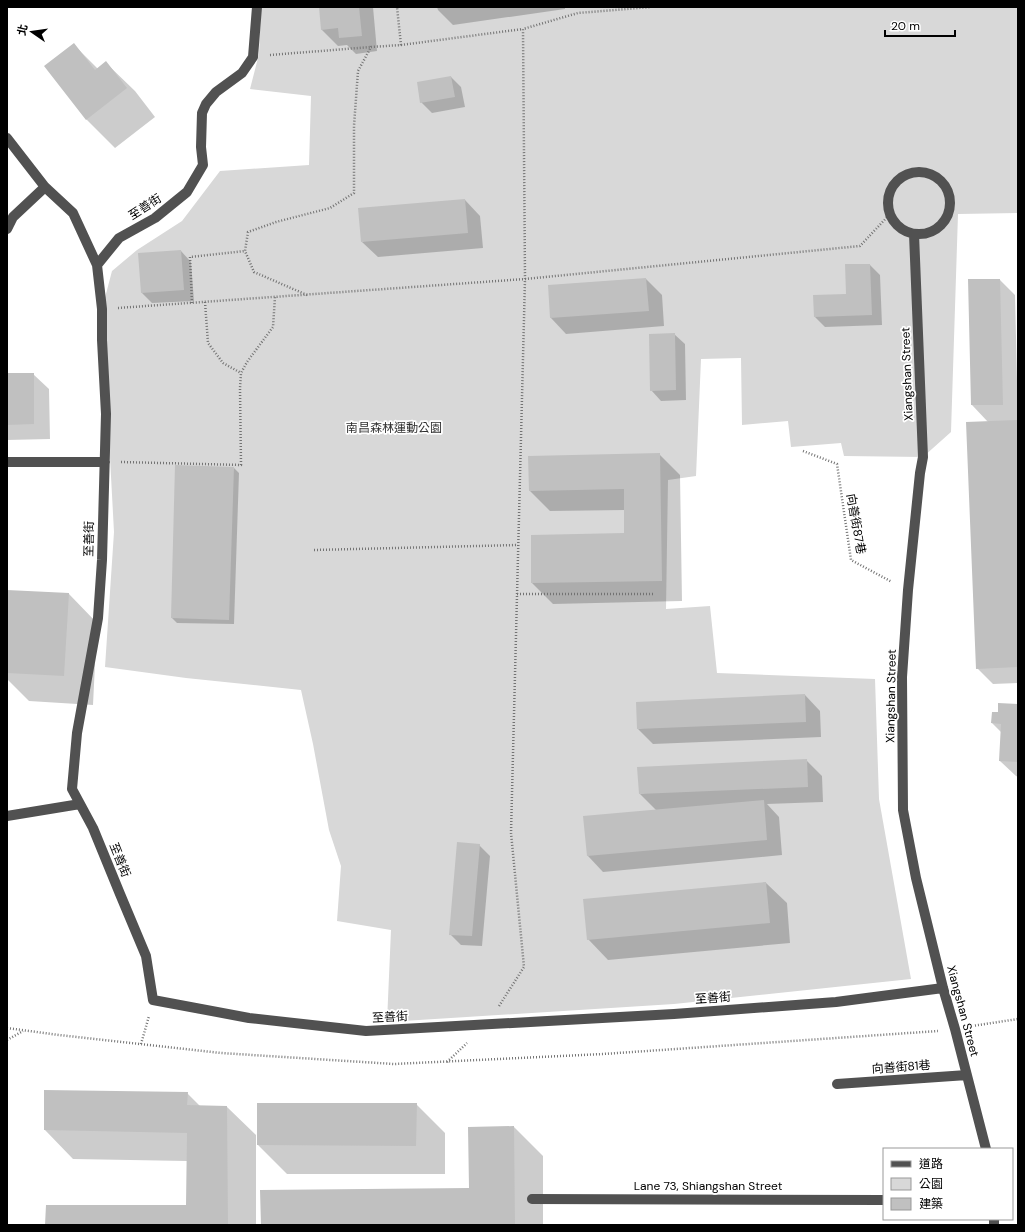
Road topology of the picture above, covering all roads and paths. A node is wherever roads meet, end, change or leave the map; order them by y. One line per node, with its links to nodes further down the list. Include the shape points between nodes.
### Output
1 (257, 7): 9 (street, 至善街)
2 (397, 7): 7 (path)
3 (577, 7): 5 (path)
4 (651, 7): 5 (path)
5 (578, 13): 6 (path)
6 (523, 30): 7 (path); 17 (path)
7 (401, 45): 8 (path)
8 (371, 46): 9 (path); 15 (path, via 358,71 354,126 354,193 330,208 248,232)
9 (253, 56): 16 (street, 至善街, via 242,73 216,92 206,104 202,113 200,147 203,165 187,192 155,218 119,238)
10 (7, 138): 11 (street)
11 (45, 187): 13 (street, via 13,217); 16 (street, via 73,213)
12 (890, 214): 14 (street, via 895,223); 14 (street, via 889,194 900,178 918,171 937,177 949,194 948,215 943,224 934,231); 17 (path, via 860,246)
13 (7, 229)
14 (914, 234): 29 (street, Xiangshan Street, via 923,457)
15 (245, 250): 18 (path, via 254,272); 21 (path, via 190,257)
16 (97, 265): 22 (street, 至善街)
17 (525, 279): 18 (path); 27 (path)
18 (308, 295): 19 (path)
19 (275, 297): 20 (path); 23 (path, via 273,328)
20 (205, 302): 21 (path); 23 (path, via 208,343 223,363)
21 (192, 303): 22 (path)
22 (102, 309): 26 (street, 至善街)
23 (241, 373): 26 (path, via 241,465)
24 (803, 451): 29 (path, 向善街87巷, via 837,464 851,560)
25 (7, 462): 26 (street)
26 (105, 462): 32 (street, 至善街, via 98,618 77,733 72,789)
27 (518, 545): 28 (path); 30 (path)
28 (314, 550)
29 (908, 590): 34 (street, Xiangshan Street, via 902,677 903,810 916,878)
30 (517, 594): 31 (path); 37 (path, via 511,833 524,967)
31 (653, 594)
32 (80, 804): 33 (street); 35 (street, 至善街, via 93,828 146,956)
33 (7, 816)
34 (943, 988): 37 (street, 至善街, via 836,1002); 44 (street, Xiangshan Street)
35 (153, 1000): 37 (street, 至善街, via 248,1018 366,1031); 43 (path)
36 (1018, 1019): 38 (path)
37 (487, 1025)
38 (971, 1026)
39 (7, 1028): 40 (path)
40 (23, 1030): 42 (path); 43 (path)
41 (938, 1031): 43 (path, via 603,1054 394,1064 221,1053)
42 (7, 1040)
43 (141, 1044)
44 (967, 1075): 45 (street, 向善街81巷); 46 (street, Xiangshan Street)
45 (837, 1084)
46 (986, 1148)
47 (532, 1199): 48 (street, Lane 73, Shiangshan Street)
48 (883, 1200)

